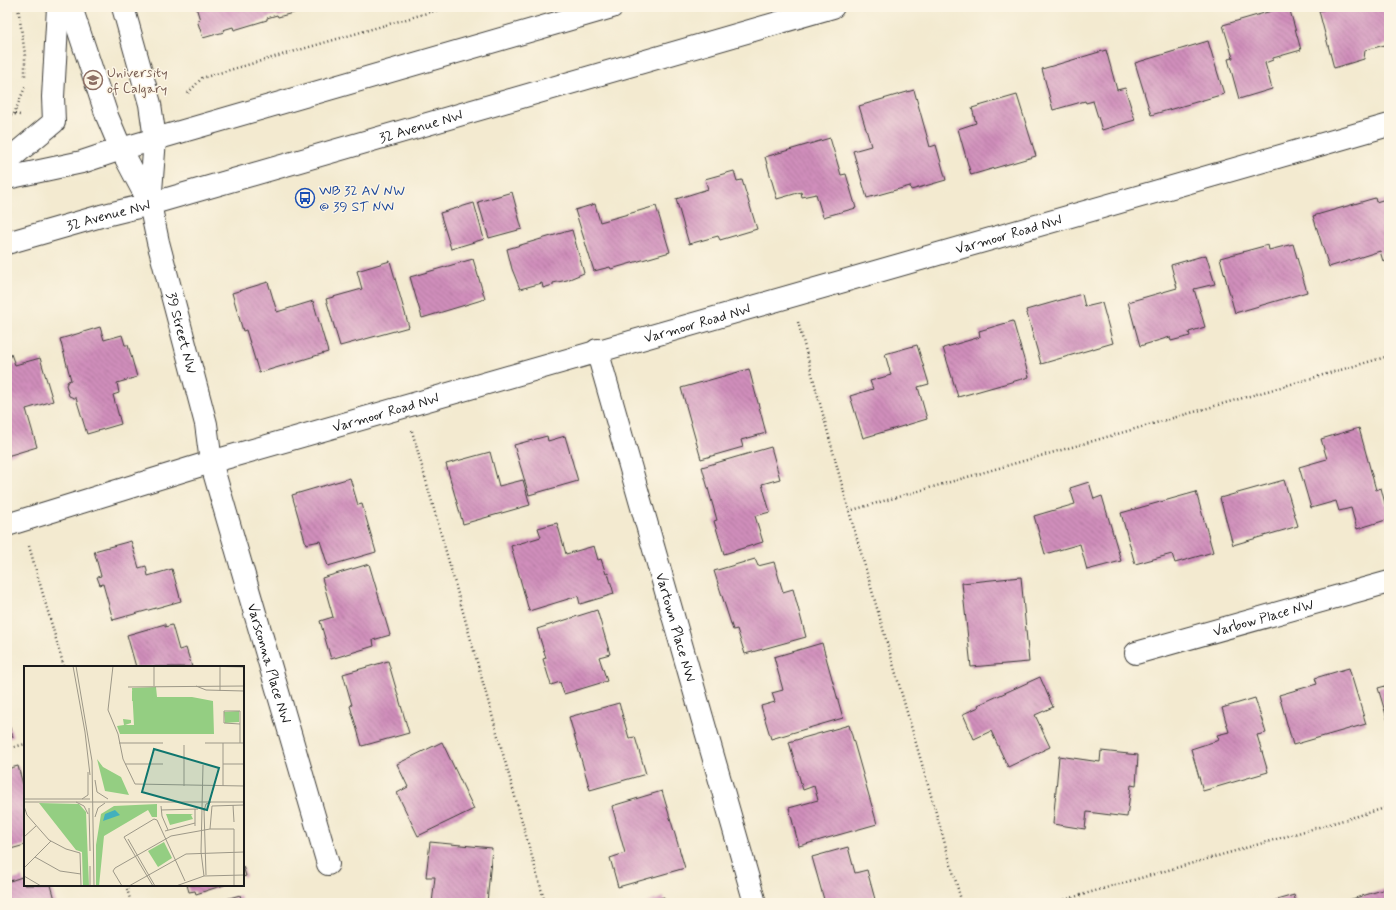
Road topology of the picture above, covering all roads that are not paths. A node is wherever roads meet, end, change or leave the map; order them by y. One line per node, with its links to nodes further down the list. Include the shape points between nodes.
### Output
1 (58, 7): 9 (street, via 54,122)
2 (71, 7): 8 (street, 39 Street NW, via 107,116)
3 (123, 7): 7 (street, 39 Street NW, via 150,104)
4 (612, 7): 7 (street)
5 (833, 7): 11 (street, 32 Avenue NW)
6 (1389, 125): 13 (street, Varmoor Road NW)
7 (155, 139): 8 (street); 11 (street, 39 Street NW)
8 (121, 149): 10 (street, via 82,162); 11 (street, 39 Street NW)
9 (7, 161)
10 (7, 178)
11 (150, 204): 12 (street, 32 Avenue NW); 14 (street, 39 Street NW, via 206,424)
12 (7, 243)
13 (597, 350): 14 (street, Varmoor Road NW); 19 (street, Vartown Place NW)
14 (212, 462): 15 (street, Varmoor Road NW); 18 (street, Varsconna Place NW)
15 (14, 523)
16 (1389, 582): 17 (street, Varbow Place NW)
17 (1136, 653)
18 (328, 864)
19 (755, 903)

